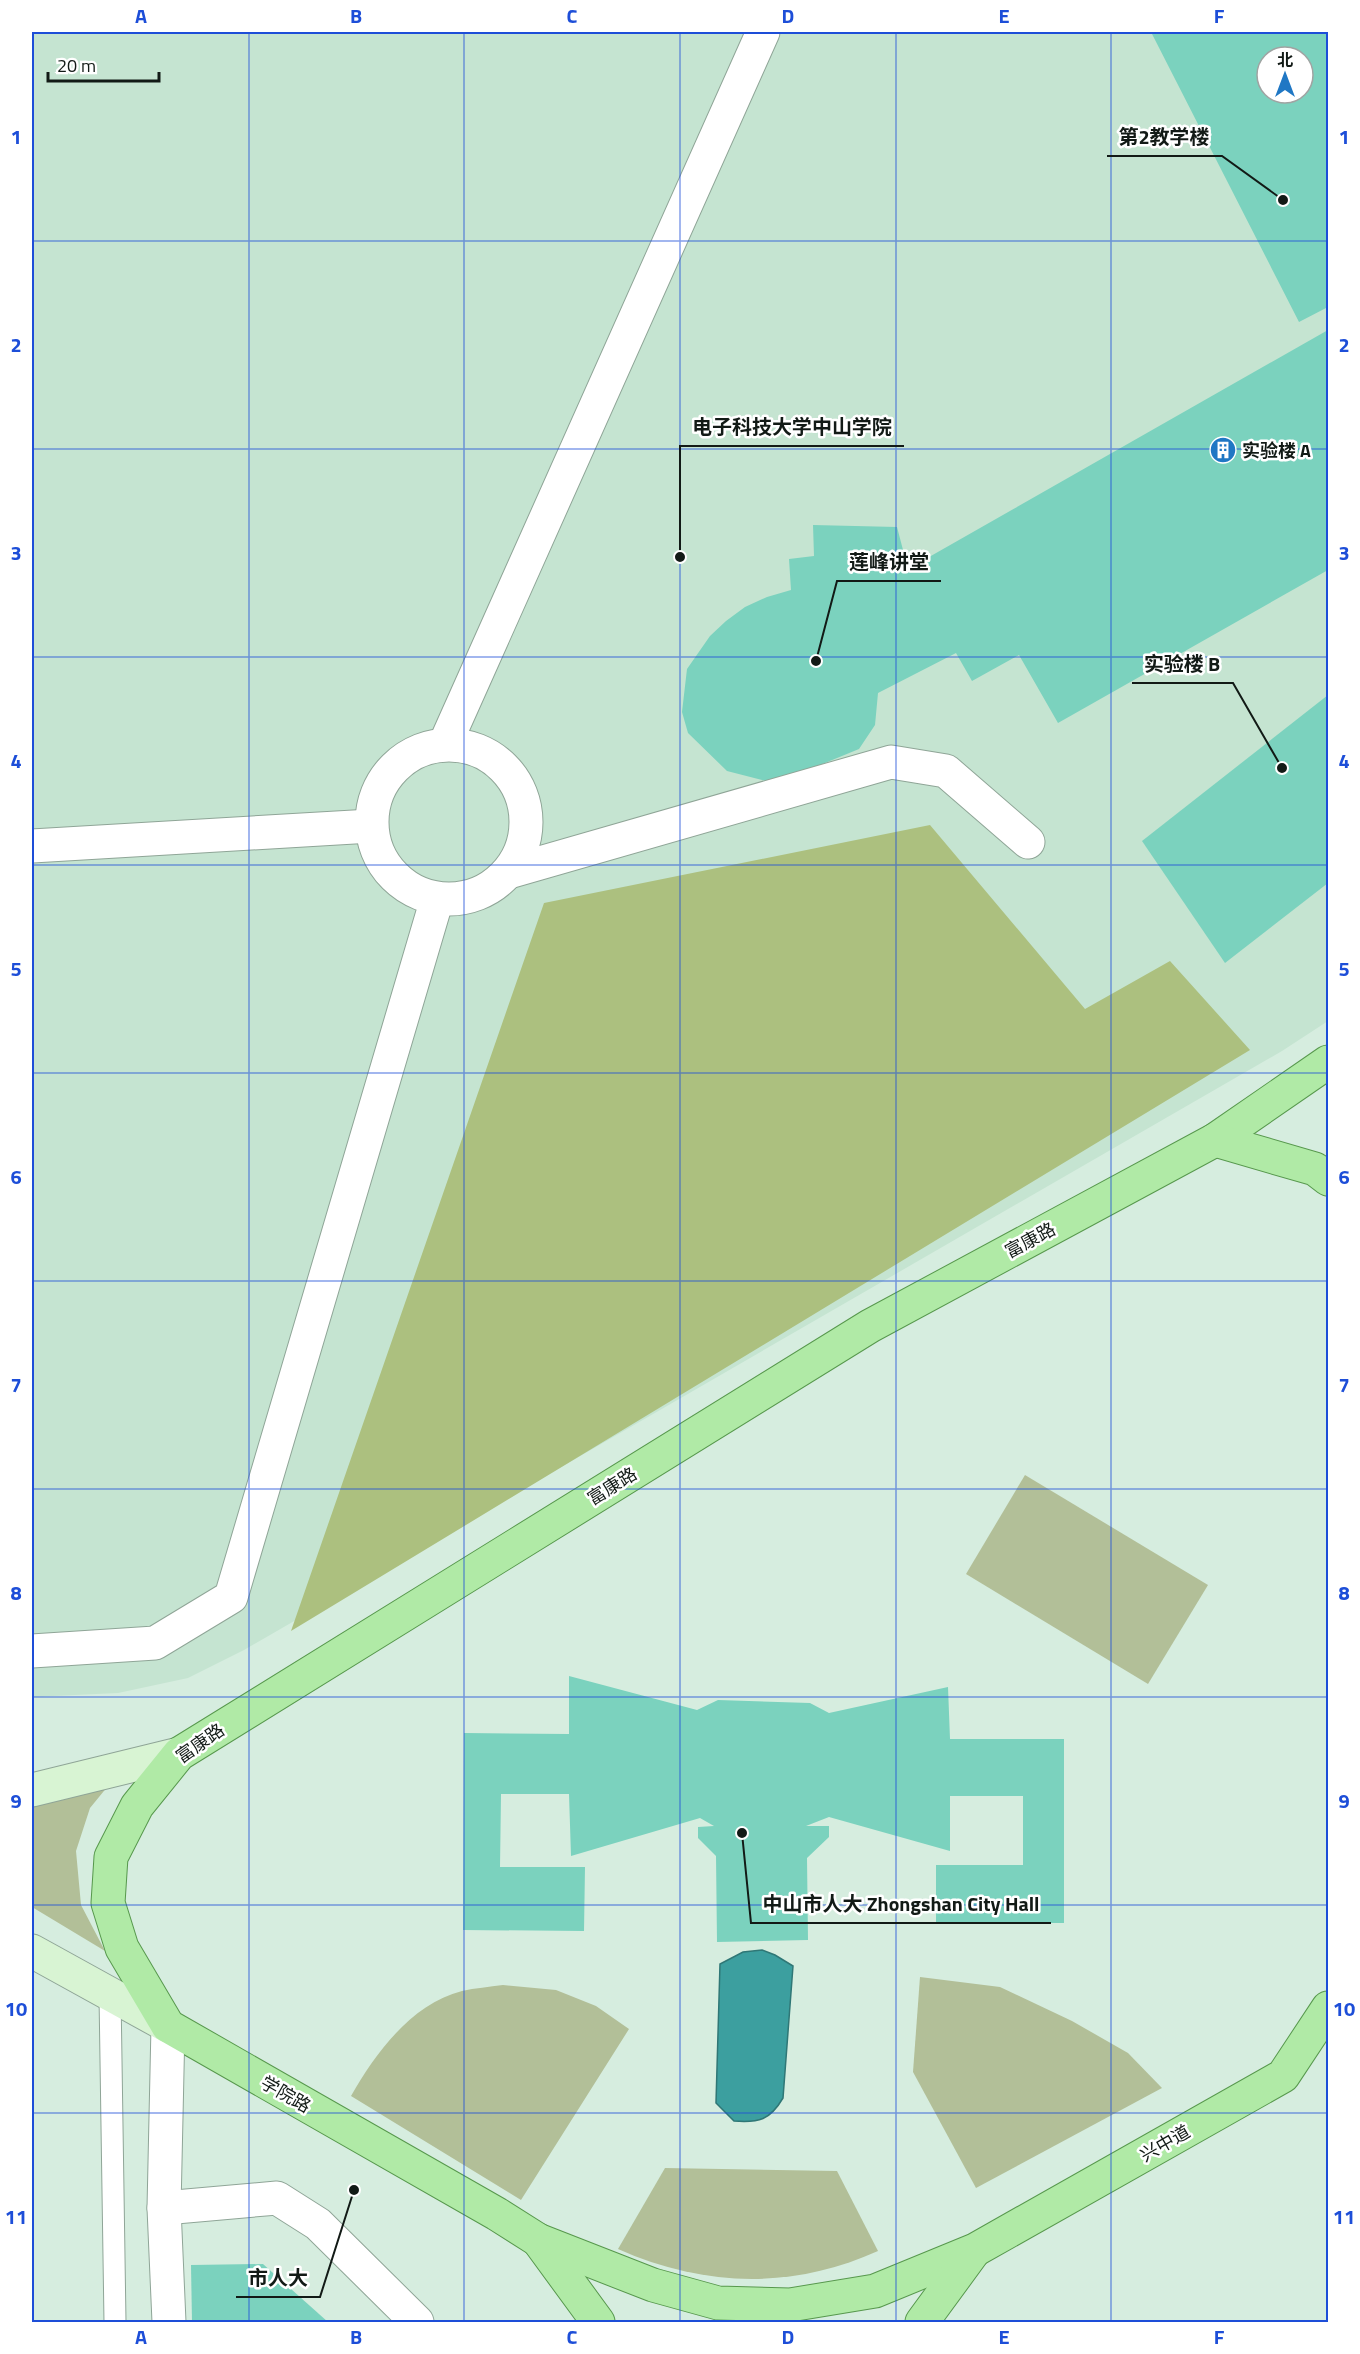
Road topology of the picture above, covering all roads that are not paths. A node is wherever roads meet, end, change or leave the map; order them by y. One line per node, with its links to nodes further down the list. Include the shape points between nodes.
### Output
1 (763, 32): 2 (street)
2 (445, 744): 3 (street, via 400,761 383,779 373,801); 6 (street, via 469,747 491,756 509,773 523,796 527,822 523,849)
3 (371, 826): 5 (street); 7 (street, via 376,852 391,874 412,891)
4 (1028, 842): 6 (street, via 946,771 891,762)
5 (32, 846)
6 (509, 872): 7 (street, via 489,889 464,898)
7 (437, 899): 11 (street, via 231,1597 155,1643)
8 (1329, 1062): 9 (main road, 富康路)
9 (1215, 1140): 10 (main road, via 1315,1169); 12 (main road, 富康路, via 870,1326)
10 (1329, 1179)
11 (32, 1651)
12 (179, 1754): 13 (main road); 17 (main road, 富康路, via 137,1806 111,1857 108,1903 122,1948)
13 (32, 1790)
14 (32, 1952): 15 (main road, 学院路)
15 (111, 1995): 17 (main road, 学院路); 21 (lane)
16 (1329, 2008): 20 (main road, 兴中道, via 1283,2076)
17 (168, 2026): 18 (street); 19 (main road, 学院路)
18 (164, 2208): 22 (street); 23 (street, via 277,2198 318,2224)
19 (538, 2240): 20 (main road, 兴中道, via 653,2285 718,2303 790,2305 875,2291); 24 (main road)
20 (975, 2250): 25 (main road)
21 (115, 2322)
22 (169, 2322)
23 (417, 2322)
24 (598, 2322)
25 (922, 2322)

